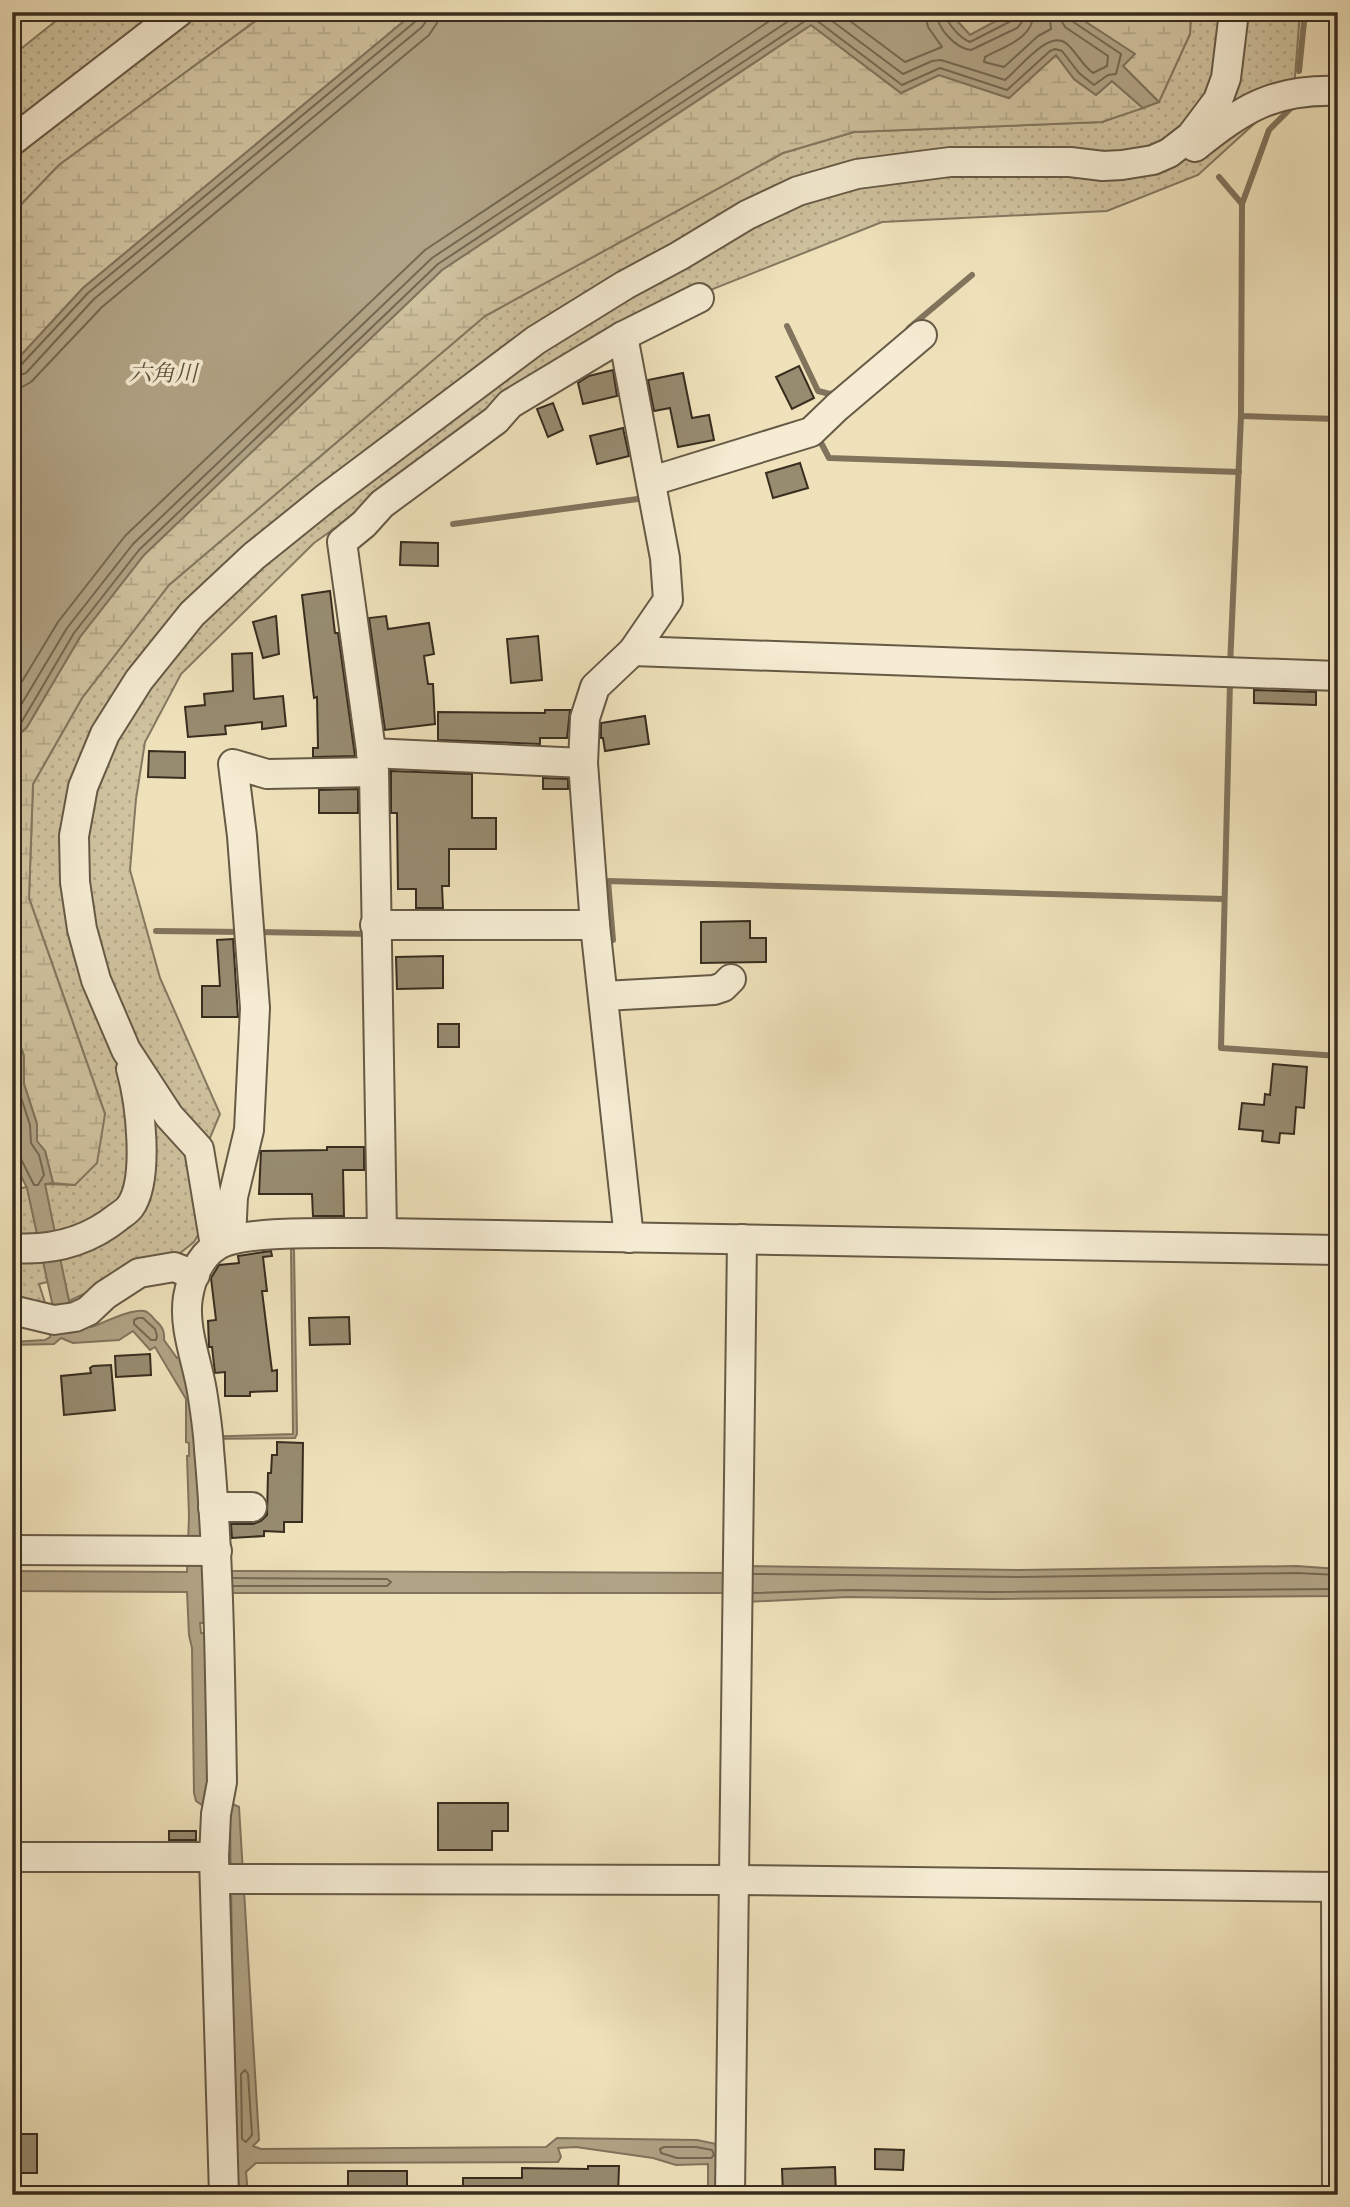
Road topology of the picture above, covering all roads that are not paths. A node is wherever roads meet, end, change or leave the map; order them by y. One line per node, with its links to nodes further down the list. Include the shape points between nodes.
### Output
1 (179, 12): 4 (street)
2 (1234, 12): 5 (street, via 1219,100 1191,136)
3 (1338, 91): 5 (street, via 1295,92 1261,101 1187,153)
4 (12, 141)
5 (1170, 153): 18 (street, via 1153,160 1103,166 950,162 858,173 798,191 747,215 536,340 254,556 192,614 139,680 105,734 83,787 74,836 82,929 96,980)
6 (699, 298): 8 (street)
7 (922, 335): 9 (street, via 811,432)
8 (623, 336): 9 (street); 12 (street, via 510,404 496,420 382,504 342,542)
9 (652, 493): 10 (street, via 668,600)
10 (642, 652): 11 (street); 13 (street, via 595,687 585,718)
11 (1338, 676)
12 (373, 762): 13 (street); 14 (street); 22 (street, via 267,774 233,764 255,1007 249,1130)
13 (583, 763): 15 (street)
14 (375, 931): 15 (street); 19 (street)
15 (596, 935): 17 (street)
16 (731, 979): 17 (street, via 714,990)
17 (604, 996): 20 (street)
18 (126, 1050): 22 (street, via 169,1116 199,1149); 23 (street, via 137,1090 142,1146 138,1188 130,1207 104,1229 71,1244)
19 (382, 1233): 20 (street); 22 (street, via 261,1235)
20 (629, 1238): 21 (street)
21 (742, 1239): 24 (street); 33 (street)
22 (223, 1242): 25 (street, via 200,1261)
23 (12, 1248)
24 (1338, 1250)
25 (195, 1275): 26 (street, via 174,1267 139,1273 88,1311 65,1318); 27 (street, via 188,1298 190,1333 202,1390)
26 (12, 1310)
27 (213, 1507): 28 (street); 30 (street)
28 (252, 1507)
29 (12, 1550): 30 (street)
30 (218, 1555): 32 (street, via 222,1782 217,1805)
31 (12, 1857): 32 (street)
32 (226, 1874): 33 (street); 35 (street)
33 (733, 1880): 34 (street); 36 (street)
34 (1337, 1887): 37 (street)
35 (224, 2195)
36 (730, 2195)
37 (1337, 2195)

